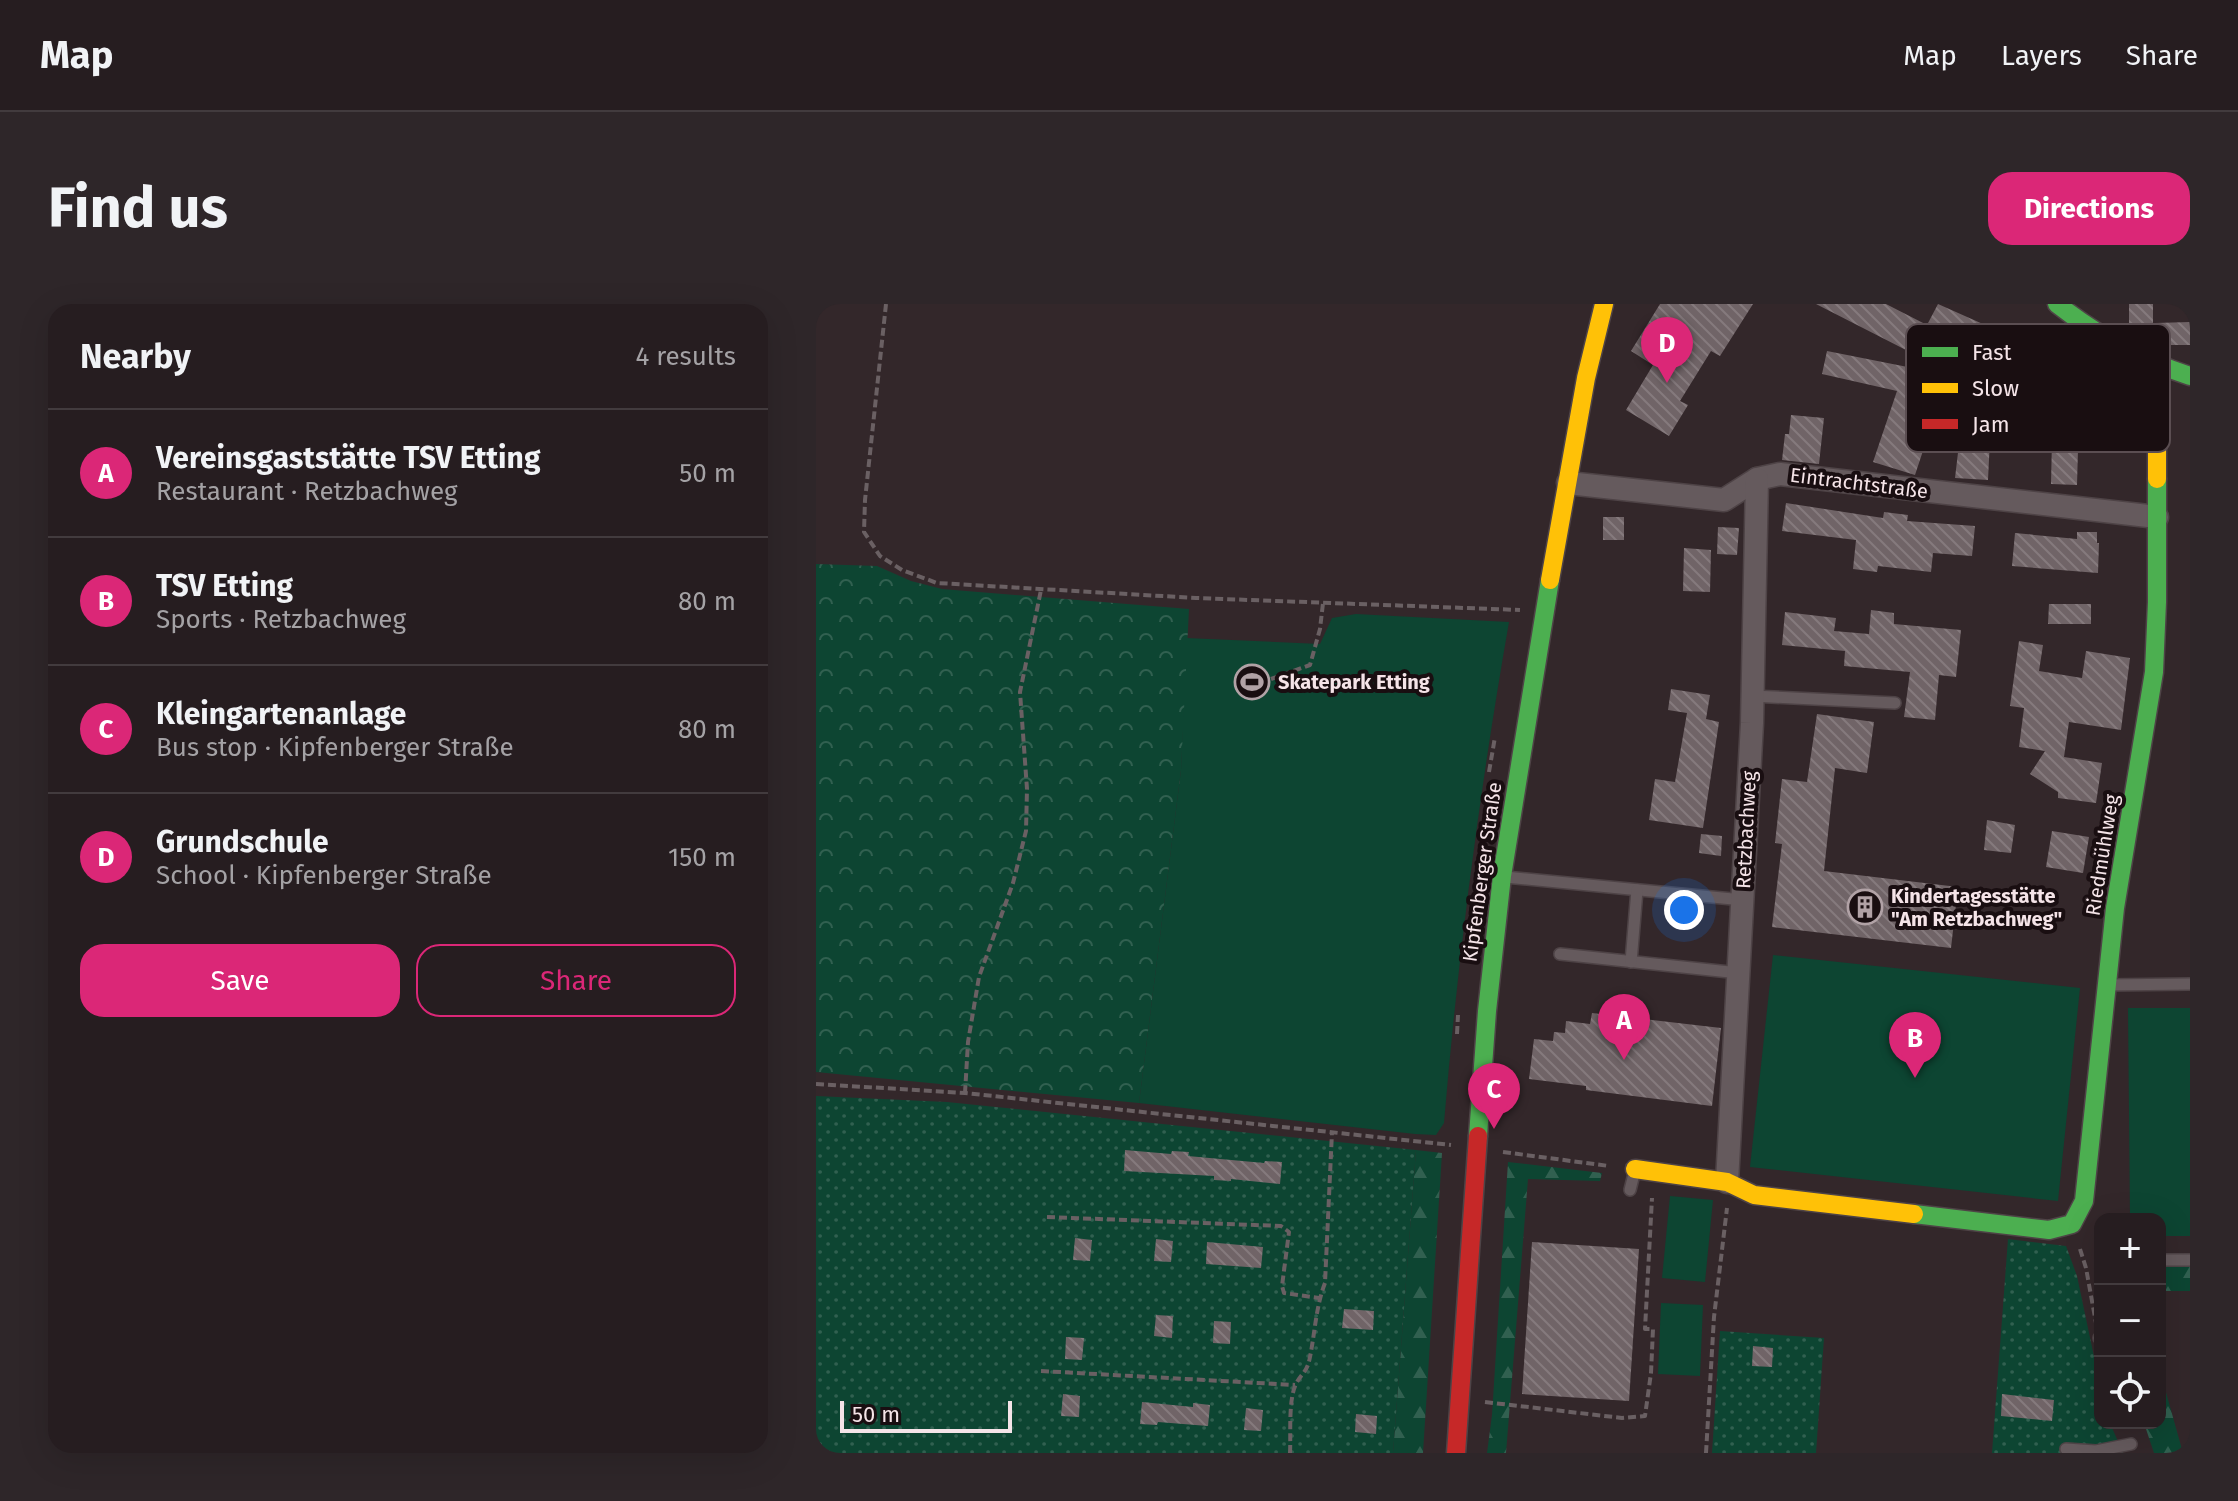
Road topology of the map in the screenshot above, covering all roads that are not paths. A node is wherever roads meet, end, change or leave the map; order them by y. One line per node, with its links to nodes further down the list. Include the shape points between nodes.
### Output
1 (1604, 304): 8 (street, Kipfenberger Straße)
2 (2057, 304): 3 (street)
3 (2082, 324)
4 (2170, 371): 5 (street)
5 (2190, 376)
6 (2157, 452): 9 (street, Riedmühlweg)
7 (1757, 479): 8 (street, Eintrachtstraße, via 1724,500); 9 (street, Eintrachtstraße, via 1780,474); 10 (street, Retzbachweg)
8 (1568, 483): 12 (street, Kipfenberger Straße)
9 (2157, 517): 19 (street, Riedmühlweg, via 2154,672)
10 (1752, 696): 11 (lane); 14 (street, Retzbachweg)
11 (1895, 703)
12 (1502, 876): 13 (lane); 27 (street, Kipfenberger Straße, via 1487,1011)
13 (1637, 890): 14 (lane); 16 (lane)
14 (1743, 900): 17 (street, Retzbachweg)
15 (1560, 954): 16 (lane)
16 (1631, 962): 17 (lane)
17 (1739, 973): 21 (street, Retzbachweg)
18 (2190, 984): 19 (lane)
19 (2107, 985): 21 (street, Riedmühlweg, via 2084,1201 2072,1224 2049,1230 1754,1195)
20 (1644, 1171): 21 (street); 22 (lane)
21 (1727, 1182)
22 (1630, 1190)
23 (2166, 1260): 24 (lane)
24 (2190, 1260)
25 (2131, 1444): 26 (lane, via 2096,1451)
26 (2066, 1449)
27 (1456, 1453)

